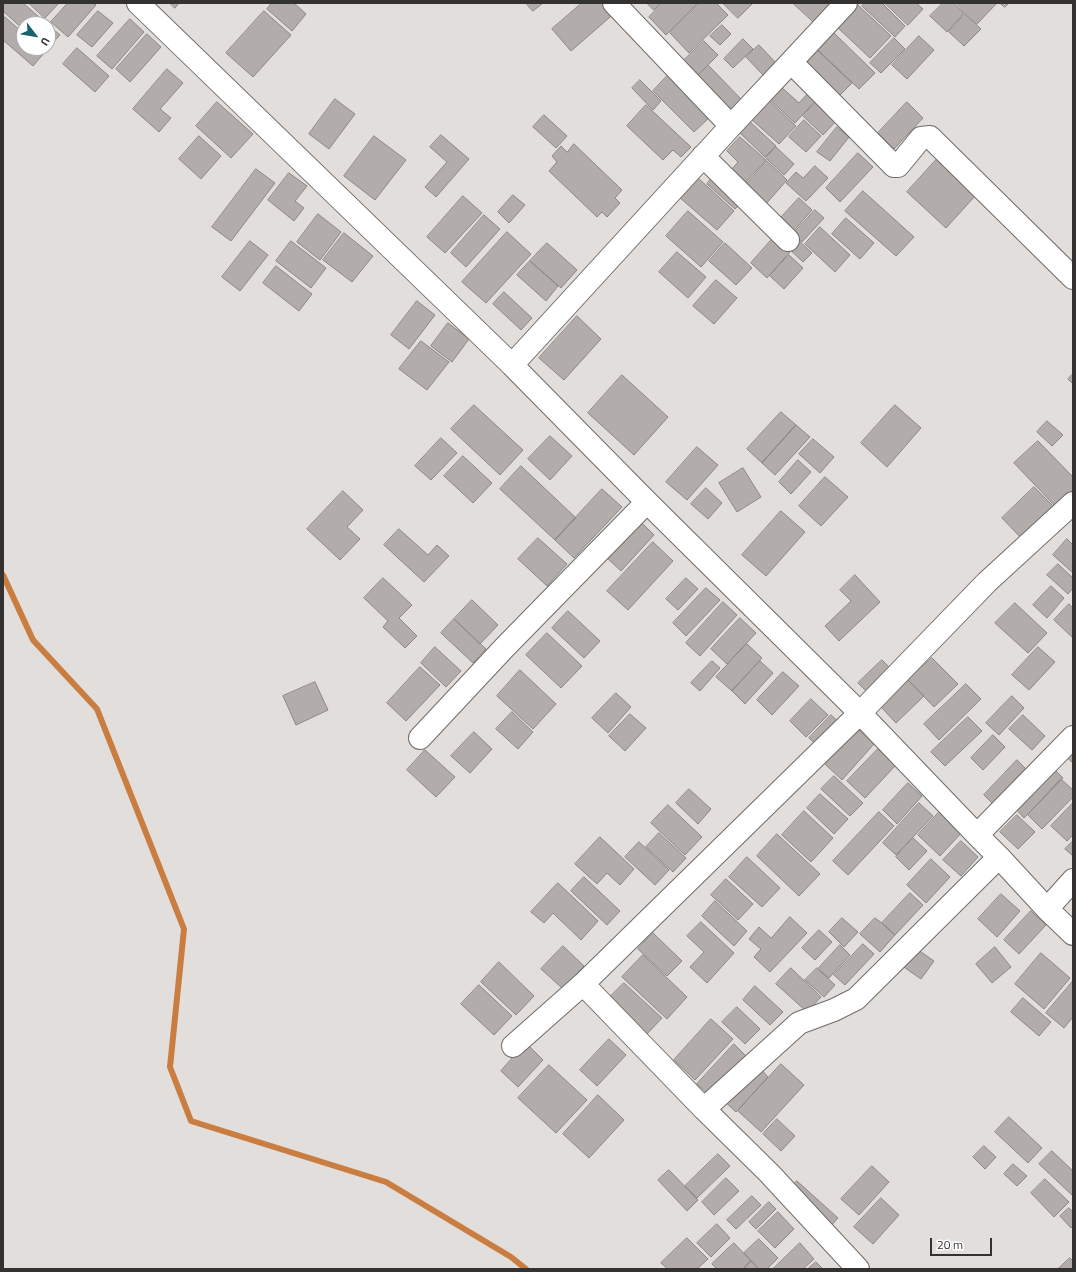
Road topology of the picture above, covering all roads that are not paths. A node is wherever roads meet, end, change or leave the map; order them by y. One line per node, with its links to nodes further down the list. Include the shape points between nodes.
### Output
1 (138, 3): 9 (street)
2 (614, 3): 5 (street)
3 (845, 3): 4 (street)
4 (792, 62): 5 (street); 8 (street, via 894,166 898,166 921,138 930,136)
5 (731, 126): 6 (street)
6 (703, 156): 7 (street); 9 (street)
7 (788, 240)
8 (1073, 278)
9 (512, 365): 10 (street)
10 (647, 502): 12 (street); 14 (street)
11 (1073, 503): 12 (street, via 986,582)
12 (860, 713): 15 (street); 20 (street)
13 (1073, 737): 15 (street)
14 (420, 738)
15 (977, 835): 16 (street)
16 (1000, 857): 18 (street); 22 (street, via 856,999 799,1024)
17 (1073, 880): 18 (street)
18 (1047, 909): 19 (street)
19 (1073, 934)
20 (583, 984): 21 (street); 22 (street)
21 (513, 1046)
22 (704, 1109): 23 (street, via 769,1173)
23 (858, 1269)

